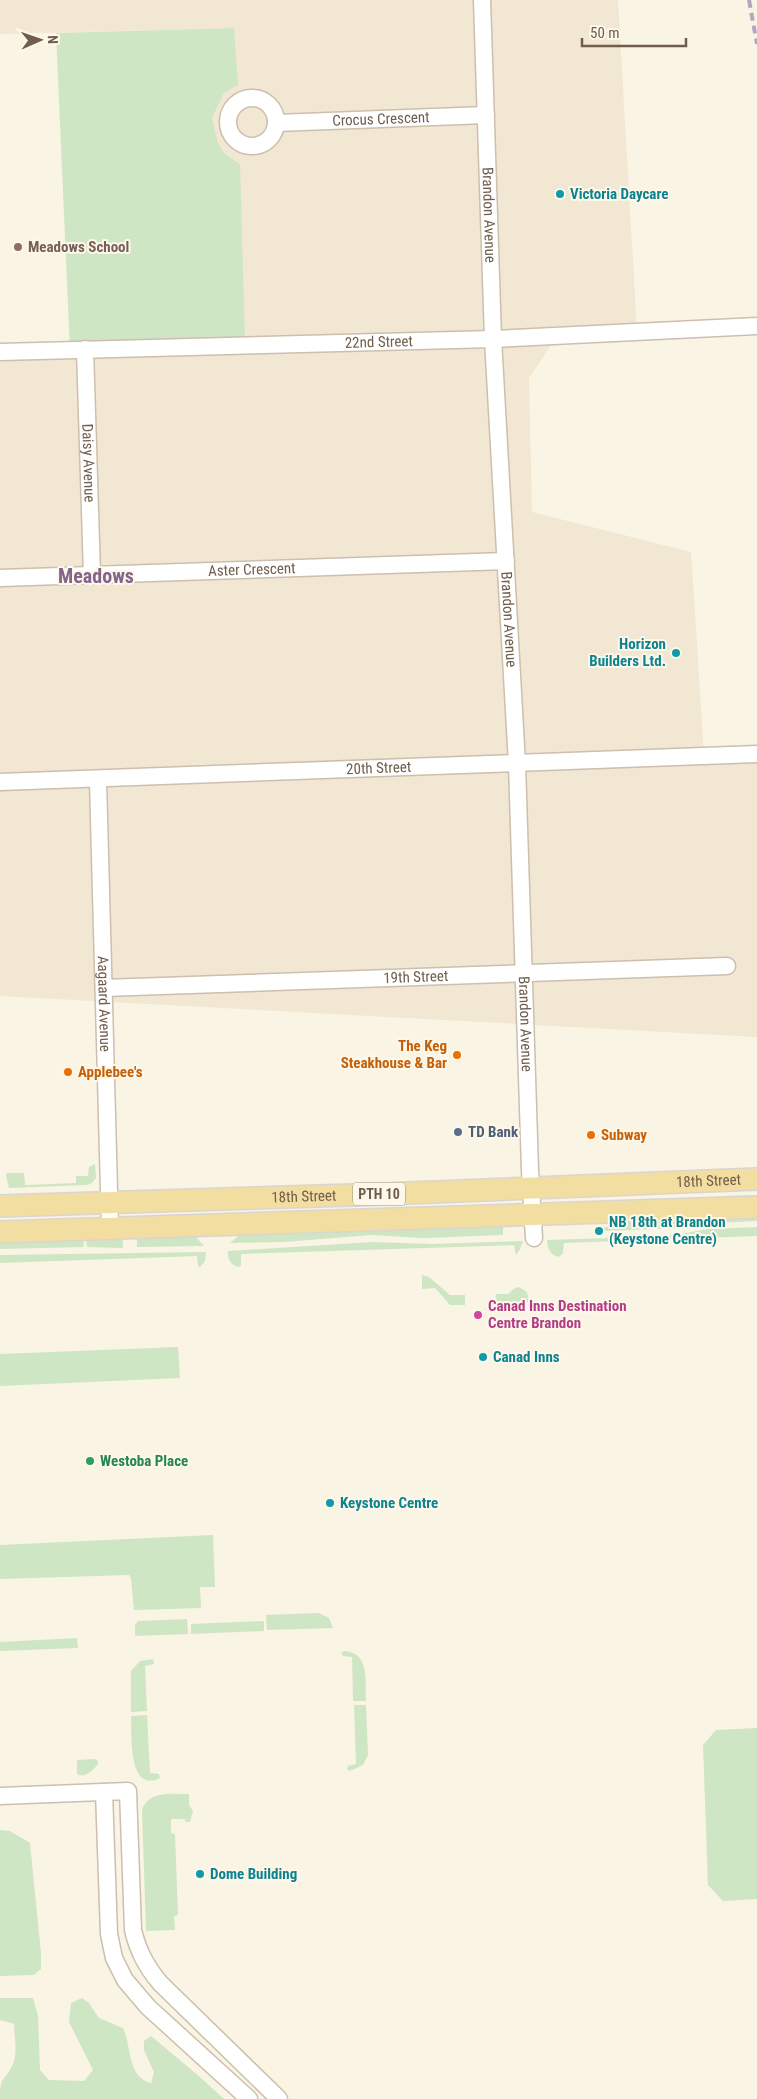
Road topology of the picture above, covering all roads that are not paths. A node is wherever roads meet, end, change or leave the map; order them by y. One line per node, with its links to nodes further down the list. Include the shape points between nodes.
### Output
1 (482, 0): 2 (street, Brandon Avenue)
2 (486, 116): 3 (street, Crocus Crescent); 5 (street, Brandon Avenue)
3 (276, 122)
4 (757, 326): 5 (street, 22nd Street)
5 (493, 339): 6 (street, 22nd Street); 8 (street, Brandon Avenue)
6 (85, 349): 7 (street, 22nd Street); 9 (street, Daisy Avenue)
7 (0, 352)
8 (506, 561): 9 (street, Aster Crescent); 12 (street, Brandon Avenue)
9 (92, 575): 10 (street, Aster Crescent)
10 (0, 578)
11 (757, 754): 12 (street, 20th Street)
12 (517, 764): 13 (street, 20th Street, via 415,765); 16 (street, Brandon Avenue)
13 (98, 780): 14 (street, 20th Street); 17 (street, Aagaard Avenue)
14 (0, 782)
15 (727, 966): 16 (street, 19th Street)
16 (524, 974): 17 (street, 19th Street); 19 (street, Brandon Avenue)
17 (104, 988): 20 (street, Aagaard Avenue)
18 (757, 1179): 19 (main road, 18th Street / PTH 10)
19 (531, 1188): 20 (main road, 18th Street / PTH 10); 23 (street, Brandon Avenue)
20 (110, 1203): 21 (main road, 18th Street / PTH 10); 24 (street, Aagaard Avenue)
21 (0, 1206)
22 (757, 1207): 23 (main road, 18th Street / PTH 10)
23 (533, 1214): 24 (main road, 18th Street / PTH 10); 26 (street, Brandon Avenue)
24 (110, 1228): 25 (main road, 18th Street / PTH 10)
25 (0, 1232)
26 (534, 1238)
27 (104, 1792): 28 (street); 29 (street, via 109,1934 114,1958 125,1980 148,2007); 30 (street, via 128,1791 133,1930 147,1968)
28 (0, 1796)
29 (249, 2099)
30 (279, 2099)

